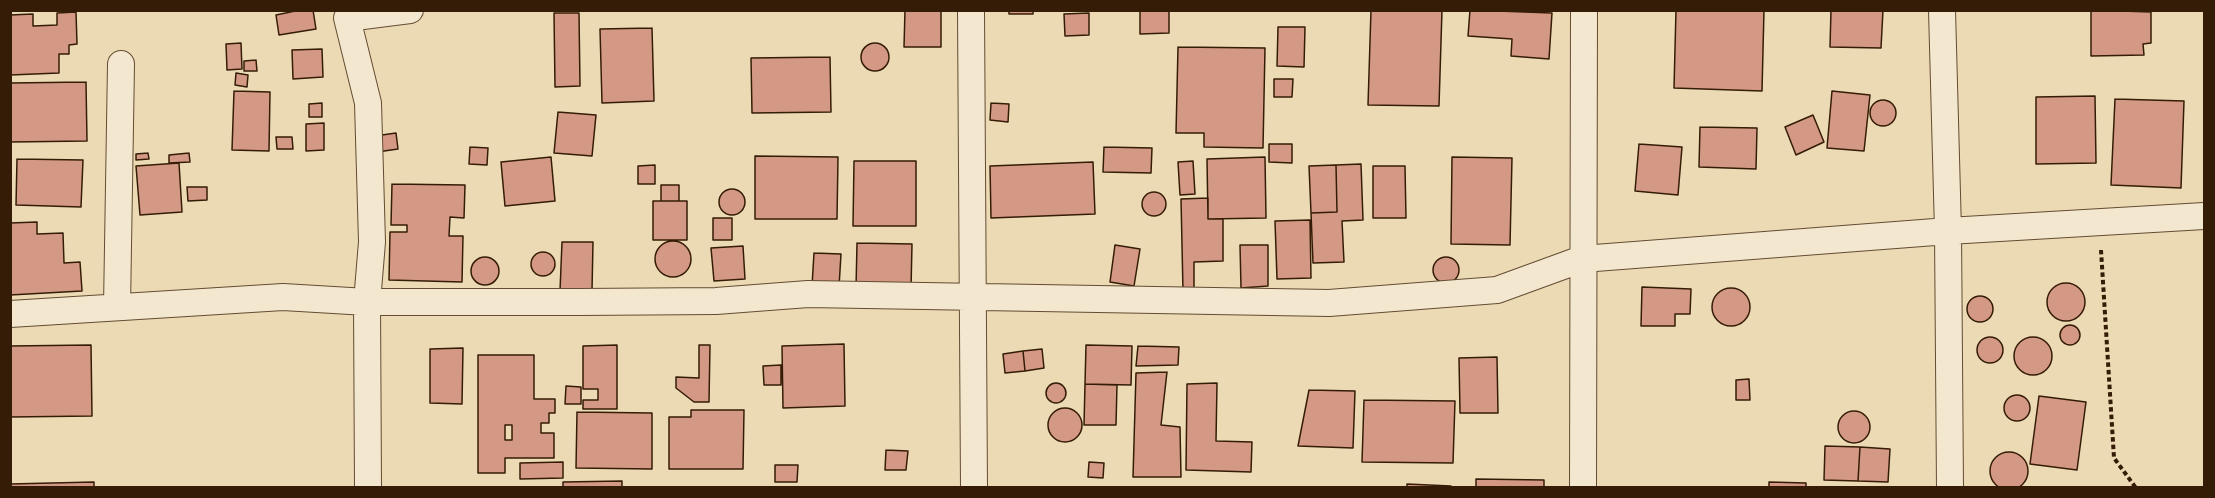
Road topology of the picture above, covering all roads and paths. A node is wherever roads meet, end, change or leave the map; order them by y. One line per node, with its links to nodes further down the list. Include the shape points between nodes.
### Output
1 (410, 10): 11 (street, via 347,18 368,103 372,242)
2 (971, 10): 10 (street)
3 (1584, 10): 9 (street)
4 (1942, 10): 8 (street)
5 (120, 64): 12 (street)
6 (2205, 216): 7 (street)
7 (2099, 222): 8 (street); 18 (path, via 2114,458)
8 (1948, 231): 9 (street); 17 (street)
9 (1582, 259): 10 (street, via 1497,290 1329,303); 16 (street)
10 (972, 298): 11 (street, via 808,294 716,302); 15 (street)
11 (368, 302): 12 (street, via 283,297); 14 (street)
12 (117, 307): 13 (street)
13 (10, 314)
14 (368, 488)
15 (974, 488)
16 (1583, 488)
17 (1950, 488)
18 (2136, 488)

